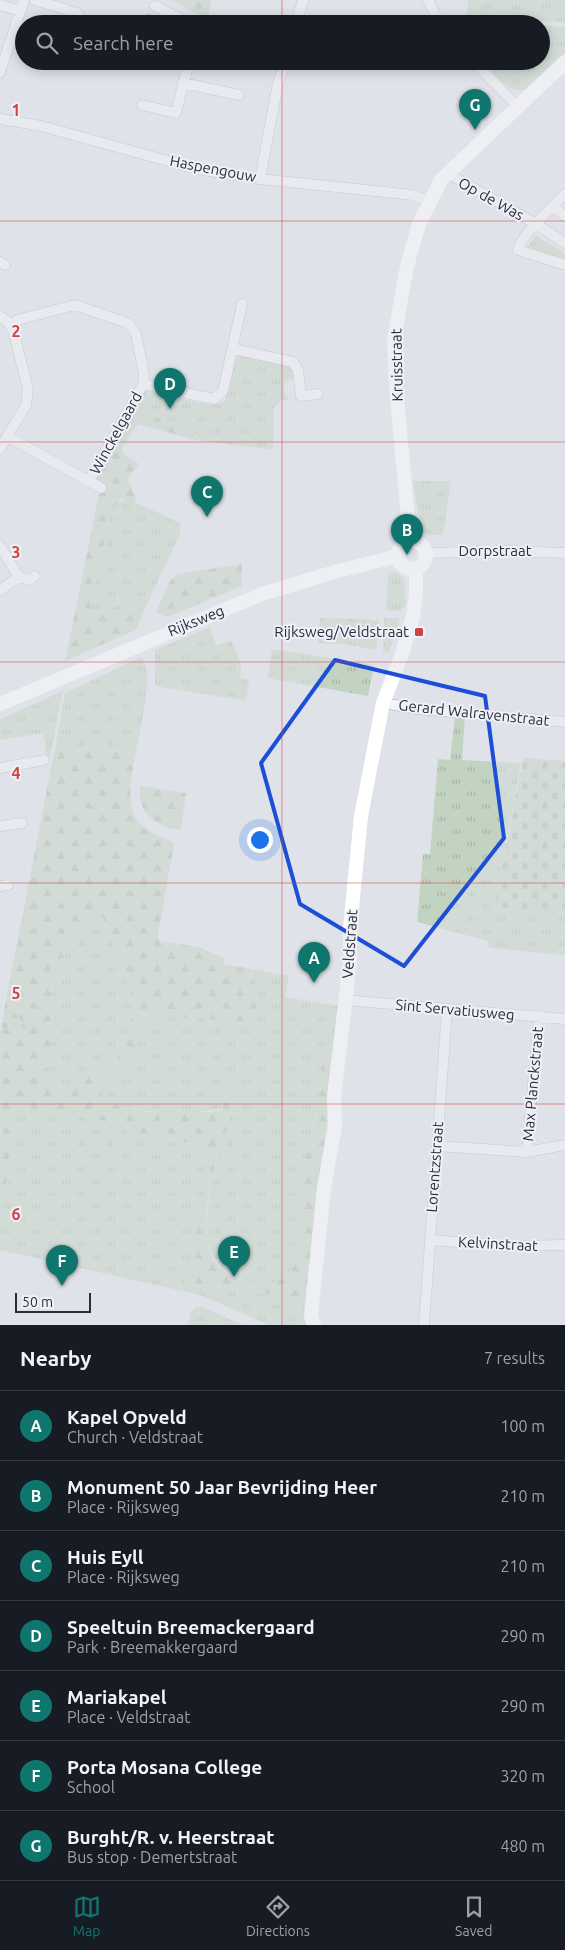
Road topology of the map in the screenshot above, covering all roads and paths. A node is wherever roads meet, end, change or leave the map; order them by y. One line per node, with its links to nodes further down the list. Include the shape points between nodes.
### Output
1 (24, 0): 7 (street)
2 (35, 0): 9 (street)
3 (303, 0): 11 (street)
4 (428, 0): 12 (street)
5 (0, 4): 7 (street)
6 (155, 6): 10 (street)
7 (21, 11): 8 (street)
8 (21, 15)
9 (78, 15)
10 (173, 15)
11 (299, 15)
12 (436, 15)
13 (15, 39): 18 (street)
14 (565, 62): 22 (street, Kruisstraat)
15 (187, 70): 19 (street)
16 (283, 70): 25 (street)
17 (482, 70): 22 (street)
18 (0, 72)
19 (183, 83): 20 (street); 21 (street, via 176,113)
20 (239, 95)
21 (142, 105)
22 (518, 107): 24 (street, Kruisstraat)
23 (0, 119): 25 (street, Haspengouw, via 41,126 197,169)
24 (447, 174): 27 (street, Kruisstraat); 30 (street, Op de Was)
25 (260, 179): 27 (street, Haspengouw)
26 (565, 194): 28 (street)
27 (430, 197): 43 (street, Kruisstraat, via 407,266 394,340)
28 (553, 207): 29 (street); 30 (street)
29 (565, 216)
30 (536, 224): 31 (street, Op de Was); 32 (street, Op de Was, via 518,250)
31 (565, 243)
32 (565, 264)
33 (242, 304): 36 (street)
34 (0, 316): 35 (street)
35 (10, 325): 37 (street, via 17,320 75,306 128,323 136,334); 39 (street, via 28,393 26,404)
36 (233, 349): 37 (street, via 223,391 216,398); 38 (street, via 291,361 298,370 301,396)
37 (143, 384): 41 (street, Winckelgaard)
38 (318, 394)
39 (7, 436): 40 (street); 41 (street, Winckelgaard)
40 (0, 449)
41 (89, 481): 42 (street, Winckelgaard)
42 (101, 488)
43 (410, 541): 46 (street, via 419,542); 47 (street, via 401,546)
44 (0, 546): 50 (street)
45 (565, 552): 46 (street, Dorpstraat)
46 (426, 553): 48 (street, via 423,563)
47 (398, 556): 48 (street, via 403,566); 53 (street, Rijksweg, via 338,570 262,594)
48 (416, 568): 52 (street, Veldstraat, via 411,625)
49 (35, 576): 50 (street, via 29,580)
50 (19, 577): 51 (street)
51 (0, 590)
52 (383, 703): 54 (street, Gerard Walravenstraat); 59 (street, Veldstraat, via 361,816)
53 (0, 704)
54 (565, 722)
55 (44, 760): 56 (street)
56 (0, 768)
57 (22, 823): 58 (street)
58 (0, 826)
59 (345, 1000): 60 (street, Sint Servatiusweg); 68 (street, Veldstraat, via 334,1097 335,1126 324,1188 313,1298)
60 (447, 1010): 61 (street, Sint Servatiusweg); 64 (street, Lorentzstraat)
61 (538, 1016): 62 (street, Sint Servatiusweg); 65 (street, Max Planckstraat)
62 (565, 1019)
63 (565, 1145): 65 (street)
64 (437, 1146): 65 (street); 66 (street, Lorentzstraat)
65 (526, 1152)
66 (430, 1240): 67 (street, Kelvinstraat, via 506,1246); 69 (street, Lorentzstraat)
67 (565, 1245)
68 (314, 1325)
69 (424, 1325)

